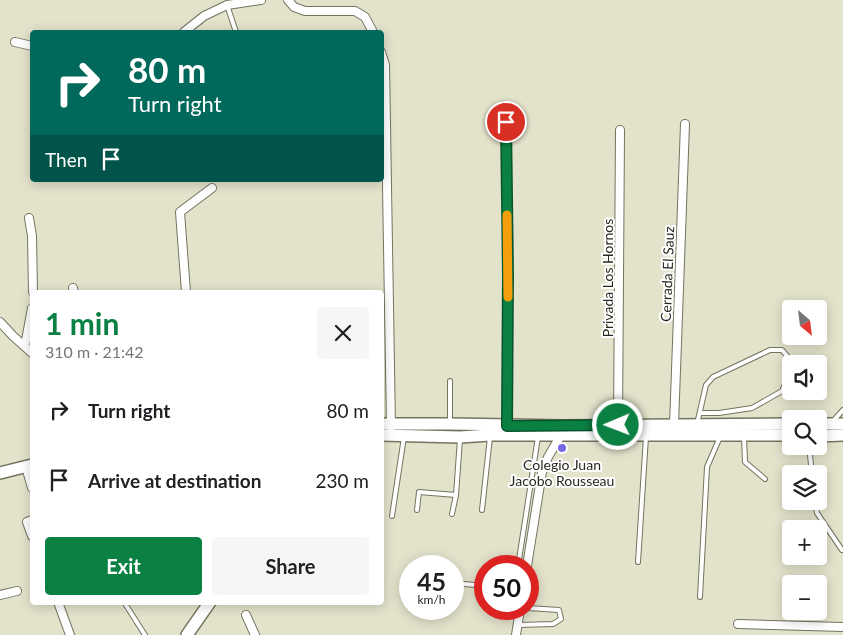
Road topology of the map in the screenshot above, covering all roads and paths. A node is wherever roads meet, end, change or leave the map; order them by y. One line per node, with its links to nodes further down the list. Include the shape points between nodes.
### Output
1 (260, 0): 3 (street)
2 (288, 0): 6 (street, via 305,11 355,11 364,17)
3 (227, 5): 4 (street, via 204,16); 5 (lane)
4 (186, 30)
5 (235, 30)
6 (371, 30)
7 (15, 42): 8 (street)
8 (30, 46)
9 (384, 62): 32 (street)
10 (506, 122): 31 (lane)
11 (685, 124): 30 (street, Cerrada El Sauz)
12 (620, 130): 29 (street, Privada Los Hornos)
13 (212, 188): 16 (street, via 180,212)
14 (29, 218): 15 (street)
15 (33, 290)
16 (186, 290)
17 (30, 319): 19 (street)
18 (0, 322): 19 (street)
19 (25, 346): 20 (street)
20 (30, 352)
21 (450, 381): 25 (lane)
22 (843, 410): 24 (lane)
23 (699, 419): 23 (lane, via 706,385 713,377 770,350 782,350 788,357 790,373 782,391 752,408); 26 (main road); 30 (main road)
24 (827, 422)
25 (450, 424): 31 (main road); 32 (main road)
26 (782, 424)
27 (827, 424): 28 (main road)
28 (843, 424)
29 (618, 425): 30 (main road); 31 (main road)
30 (674, 425)
31 (507, 426)
32 (386, 429): 33 (main road)
33 (404, 434): 43 (main road); 52 (lane)
34 (490, 435): 35 (main road); 43 (main road); 49 (lane)
35 (538, 435): 36 (main road); 54 (lane)
36 (561, 435): 37 (main road); 55 (street, via 542,472)
37 (646, 435): 38 (main road); 56 (lane)
38 (721, 435): 39 (main road); 59 (lane, via 707,467)
39 (744, 435): 40 (main road); 46 (lane, via 745,462)
40 (782, 436)
41 (827, 436): 42 (main road)
42 (843, 436)
43 (460, 437): 47 (lane)
44 (29, 466): 45 (main road)
45 (1, 473)
46 (765, 479)
47 (456, 495): 48 (lane, via 418,492); 51 (lane)
48 (417, 510)
49 (482, 510)
50 (816, 510): 53 (lane)
51 (452, 514)
52 (392, 516)
53 (842, 550)
54 (520, 555)
55 (529, 555)
56 (638, 562)
57 (17, 591): 58 (street)
58 (0, 595)
59 (700, 597)
60 (59, 605): 69 (street)
61 (126, 605): 70 (lane)
62 (208, 605): 71 (main road)
63 (539, 609): 67 (lane, via 559,610 561,619 553,624)
64 (246, 615): 72 (street)
65 (519, 620): 67 (street)
66 (738, 624): 68 (street)
67 (518, 625): 73 (street)
68 (843, 627)
69 (70, 635)
70 (145, 635)
71 (187, 635)
72 (255, 635)
73 (516, 635)

